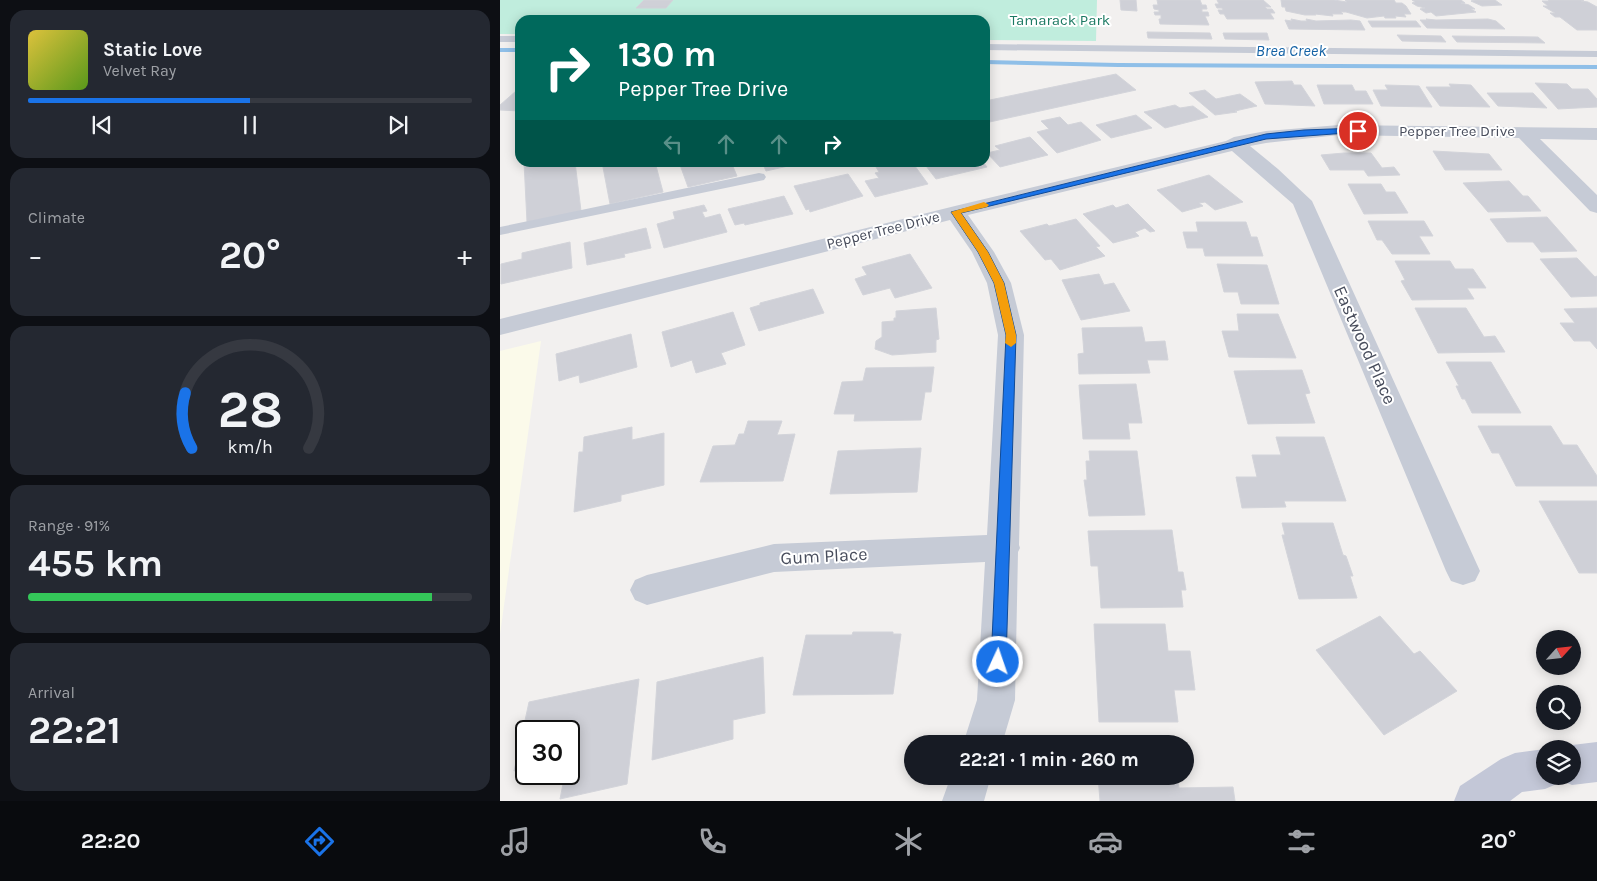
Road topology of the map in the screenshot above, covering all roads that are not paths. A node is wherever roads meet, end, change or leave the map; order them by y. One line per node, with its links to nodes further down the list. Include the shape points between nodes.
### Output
1 (500, 39): 2 (lane)
2 (515, 39)
3 (990, 47): 4 (lane)
4 (1597, 54)
5 (1523, 132): 6 (street, Pepper Tree Drive); 7 (street, Pepper Tree Drive, via 1340,130 1266,136); 9 (street)
6 (1597, 134)
7 (1234, 143): 10 (street, Pepper Tree Drive); 14 (street, Eastwood Place, via 1302,201)
8 (759, 177): 11 (lane)
9 (1597, 207)
10 (955, 212): 12 (street, Pepper Tree Drive); 13 (street, via 983,252 999,283 1011,335)
11 (500, 231)
12 (500, 327)
13 (1004, 548): 15 (street, Gum Place, via 774,558); 16 (street, via 996,700)
14 (1463, 571)
15 (647, 590)
16 (985, 735)
17 (1597, 762): 18 (main road)
18 (1581, 764)
19 (1536, 770): 22 (main road, via 1514,773)
20 (968, 785): 21 (street)
21 (963, 801)
22 (1474, 801)

